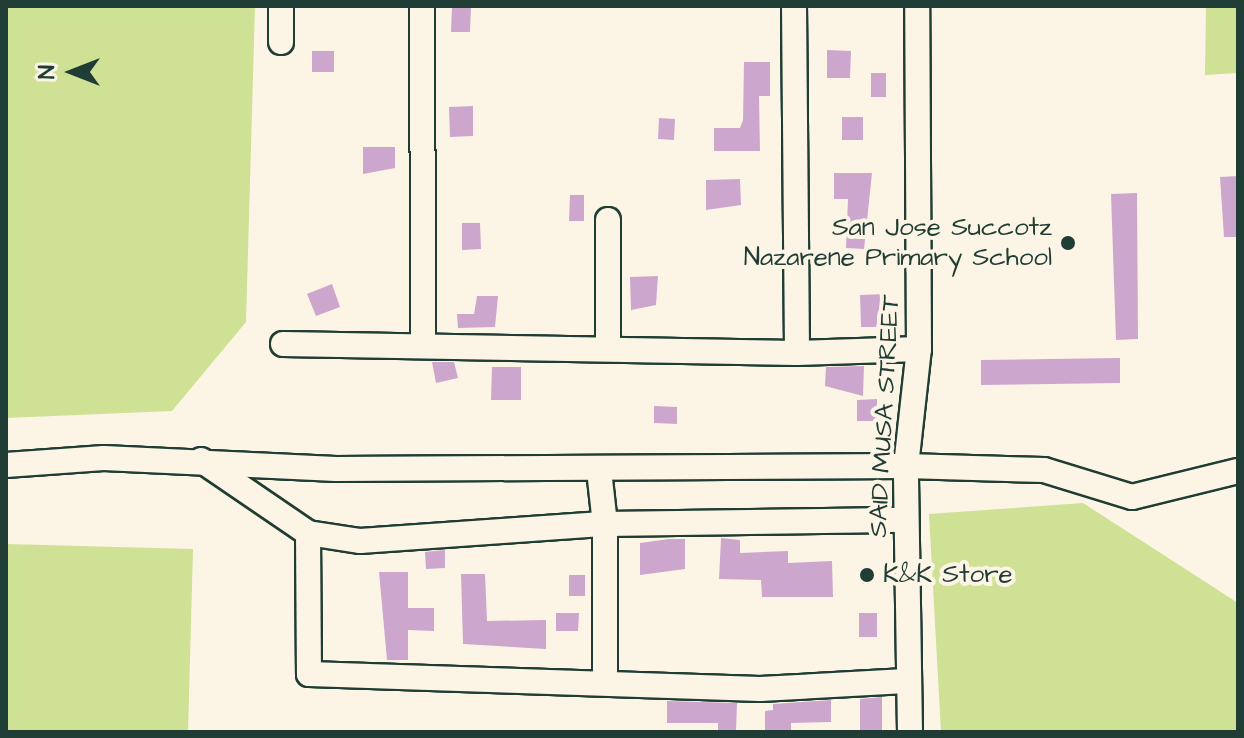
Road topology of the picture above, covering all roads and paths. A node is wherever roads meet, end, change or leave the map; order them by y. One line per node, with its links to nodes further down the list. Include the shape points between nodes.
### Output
1 (281, 6): 5 (street)
2 (422, 6): 8 (street)
3 (794, 6): 11 (street)
4 (917, 6): 10 (street, SAID MUSA STREET)
5 (281, 42)
6 (608, 220): 9 (street)
7 (283, 344): 8 (street)
8 (423, 345): 9 (street)
9 (608, 349): 11 (street)
10 (919, 349): 11 (street); 14 (street, SAID MUSA STREET)
11 (797, 353)
12 (201, 460): 13 (street, via 104,458); 15 (street, via 336,469); 19 (street)
13 (6, 465)
14 (906, 466): 15 (street); 16 (street, via 1044,470 1132,497); 17 (street, SAID MUSA STREET)
15 (599, 470): 18 (street)
16 (1238, 471)
17 (906, 520): 18 (street); 20 (street, SAID MUSA STREET)
18 (605, 524): 19 (street, via 360,541); 21 (street)
19 (308, 533): 21 (street, via 309,674)
20 (906, 681): 21 (street, via 760,689); 22 (street, SAID MUSA STREET)
21 (605, 682)
22 (910, 732)

